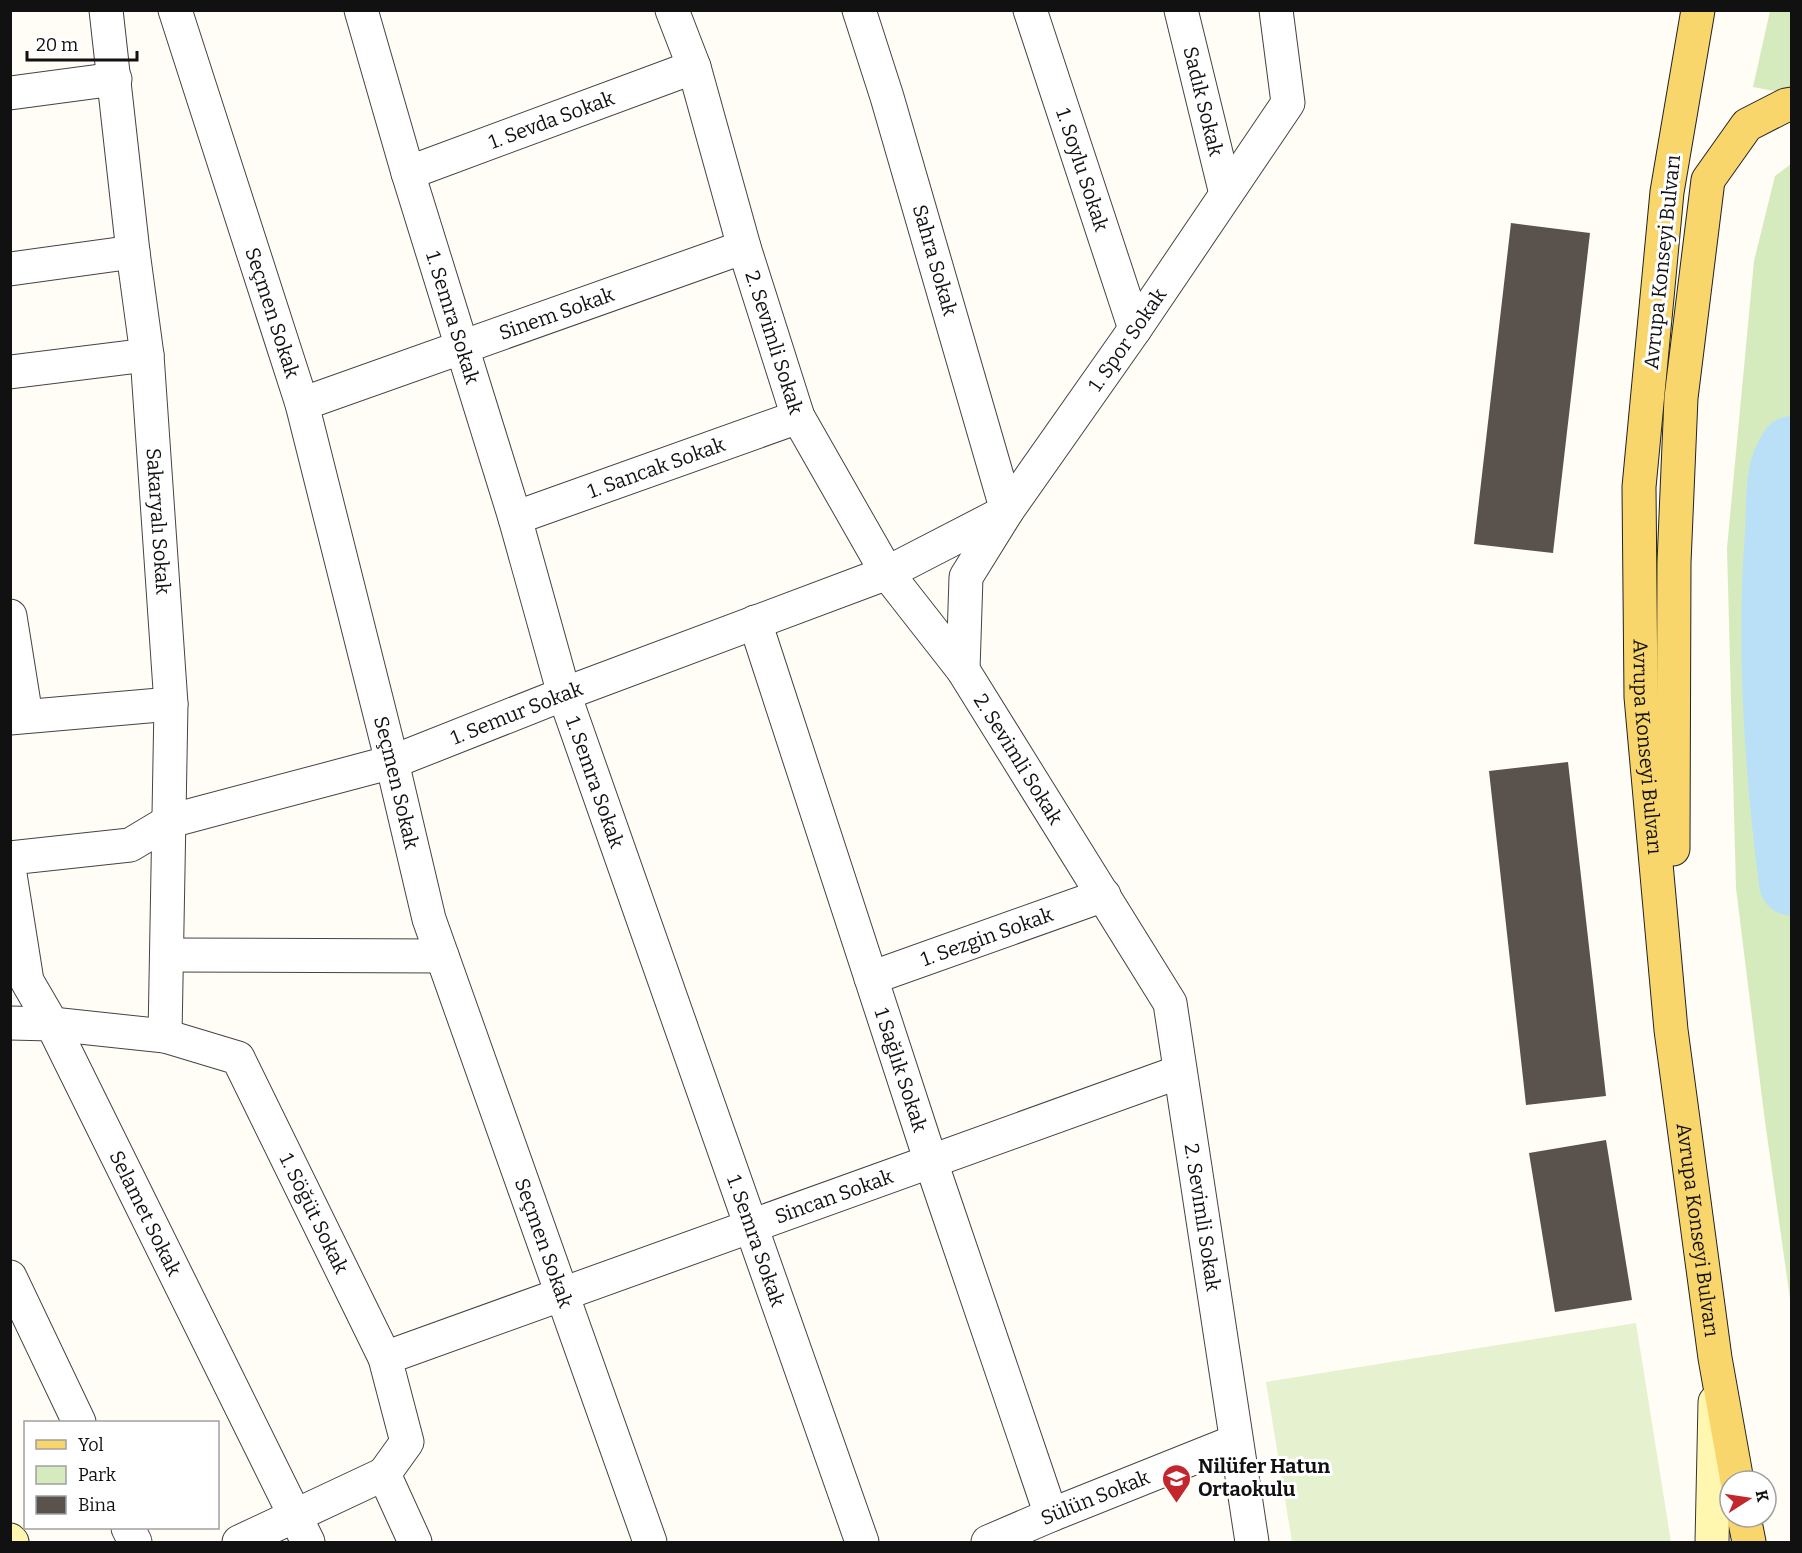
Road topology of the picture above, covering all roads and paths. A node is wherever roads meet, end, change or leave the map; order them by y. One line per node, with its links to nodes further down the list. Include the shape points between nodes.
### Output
1 (106, 10): 11 (street, Sakaryalı Sokak)
2 (175, 10): 23 (street, Seçmen Sokak)
3 (361, 10): 14 (street, 1. Semra Sokak)
4 (672, 10): 10 (street, 2. Sevimli Sokak)
5 (859, 10): 25 (street, Sahra Sokak)
6 (1030, 10): 19 (street, 1. Soylu Sokak)
7 (1181, 10): 15 (street, Sadık Sokak)
8 (1276, 10): 15 (street, 1. Spor Sokak, via 1288,102)
9 (1698, 10): 44 (main road, Avrupa Konseyi Bulvarı, via 1667,192 1639,487 1641,697)
10 (694, 67): 14 (street, 1. Sevda Sokak); 16 (street, 2. Sevimli Sokak)
11 (115, 79): 12 (street); 17 (street, Sakaryalı Sokak)
12 (10, 93)
13 (1789, 104): 44 (main road, via 1747,125 1708,180 1681,398 1674,563)
14 (408, 173): 20 (street, 1. Semra Sokak)
15 (1226, 194): 19 (street, 1. Spor Sokak)
16 (744, 247): 20 (street, Sinem Sokak); 24 (street, 2. Sevimli Sokak)
17 (133, 252): 18 (street); 21 (street, Sakaryalı Sokak)
18 (10, 269)
19 (1135, 329): 25 (street, 1. Spor Sokak)
20 (462, 346): 23 (street, Sinem Sokak); 26 (street, 1. Semra Sokak)
21 (147, 356): 22 (street); 32 (street, Sakaryalı Sokak)
22 (10, 372)
23 (302, 404): 34 (street, Seçmen Sokak)
24 (798, 417): 26 (street, 1. Sancak Sokak); 27 (street, 2. Sevimli Sokak)
25 (1007, 511): 27 (street, 1. Semur Sokak); 30 (street, 1. Spor Sokak, via 966,577)
26 (515, 518): 31 (street, 1. Semra Sokak)
27 (887, 573): 29 (street, 1. Semur Sokak); 30 (street, 2. Sevimli Sokak)
28 (10, 616): 33 (street)
29 (755, 622): 31 (street, 1. Semur Sokak); 41 (street, 1 Sağlık Sokak)
30 (963, 670): 38 (street, 2. Sevimli Sokak)
31 (564, 694): 34 (street, 1. Semur Sokak); 48 (street, 1. Semra Sokak)
32 (171, 704): 33 (street); 35 (street, Sakaryalı Sokak)
33 (18, 717)
34 (392, 762): 35 (street, 1. Semur Sokak); 40 (street, Seçmen Sokak, via 429,919)
35 (170, 821): 36 (street, 1. Semur Sokak, via 130,845); 39 (street, Sakaryalı Sokak)
36 (10, 858)
37 (10, 874): 43 (street, Selamet Sokak, via 27,981)
38 (1104, 895): 41 (street, 1. Sezgin Sokak); 46 (street, 2. Sevimli Sokak, via 1170,1003)
39 (167, 955): 40 (street); 45 (street, Sakaryalı Sokak)
40 (442, 956): 50 (street, Seçmen Sokak)
41 (870, 978): 47 (street, 1 Sağlık Sokak)
42 (10, 1023): 43 (street, 1. Söğüt Sokak)
43 (52, 1024): 45 (street, 1. Söğüt Sokak); 58 (street, Selamet Sokak)
44 (1671, 1030): 52 (main road, Avrupa Konseyi Bulvarı)
45 (165, 1036): 51 (street, 1. Söğüt Sokak, via 238,1058)
46 (1179, 1072): 47 (street, Sincan Sokak); 54 (street, 2. Sevimli Sokak)
47 (931, 1162): 48 (street, Sincan Sokak); 57 (street, 1 Sağlık Sokak)
48 (750, 1227): 50 (street, Sincan Sokak); 62 (street, 1. Semra Sokak)
49 (10, 1277): 53 (street)
50 (563, 1294): 51 (street, Sincan Sokak); 61 (street, Seçmen Sokak)
51 (385, 1358): 56 (street, 1. Söğüt Sokak, via 408,1442)
52 (1715, 1358): 55 (main road, Avrupa Konseyi Bulvarı); 65 (main road)
53 (79, 1421)
54 (1236, 1441): 57 (street, Sülün Sokak); 64 (street, 2. Sevimli Sokak)
55 (1735, 1469)
56 (384, 1474): 58 (street); 60 (street)
57 (1051, 1515): 63 (street, Sülün Sokak)
58 (301, 1529): 59 (street)
59 (239, 1542)
60 (415, 1542)
61 (650, 1542)
62 (862, 1542)
63 (988, 1542)
64 (1252, 1542)
65 (1712, 1542)

